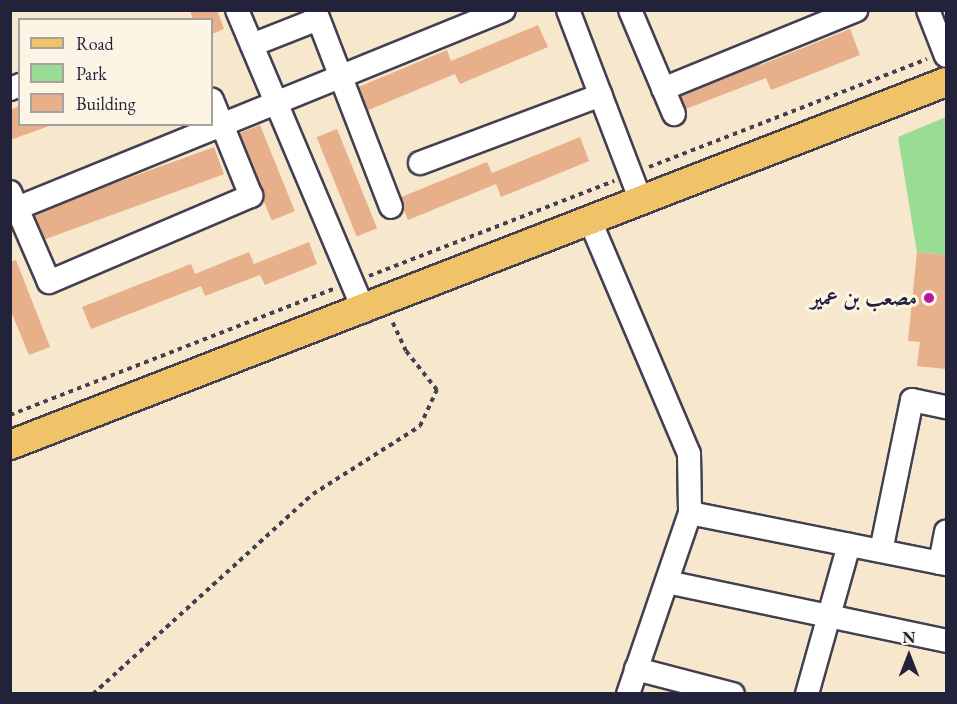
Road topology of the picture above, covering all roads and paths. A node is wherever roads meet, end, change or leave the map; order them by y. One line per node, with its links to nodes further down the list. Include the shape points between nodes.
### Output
1 (237, 10): 8 (street)
2 (504, 10): 10 (street)
3 (568, 10): 13 (street)
4 (630, 10): 12 (street)
5 (857, 10): 12 (street)
6 (928, 10): 9 (street)
7 (317, 15): 8 (street); 10 (street)
8 (252, 45): 15 (street)
9 (945, 48): 19 (path)
10 (340, 77): 15 (street); 22 (street)
11 (946, 82): 20 (main road)
12 (663, 89): 16 (street)
13 (601, 95): 18 (street); 19 (street)
14 (213, 102): 17 (street)
15 (276, 103): 17 (street); 24 (street)
16 (674, 114)
17 (222, 125): 21 (street); 21 (street, via 251,196 49,282)
18 (420, 163)
19 (631, 174): 20 (street); 24 (path)
20 (641, 201): 23 (main road)
21 (13, 204)
22 (391, 207)
23 (591, 223): 25 (main road); 29 (street, via 688,454)
24 (352, 282): 25 (street); 27 (path)
25 (374, 307): 28 (main road); 38 (path, via 437,390 420,426 313,494)
26 (946, 407): 32 (street, via 912,400)
27 (10, 415)
28 (11, 442)
29 (690, 513): 31 (street); 34 (street)
30 (946, 532): 33 (street)
31 (849, 545): 32 (street); 35 (street)
32 (881, 551): 33 (street)
33 (943, 563)
34 (667, 582): 35 (street); 37 (street)
35 (829, 616): 36 (street); 41 (street)
36 (946, 641)
37 (636, 669): 39 (street); 40 (street)
38 (93, 693)
39 (628, 693)
40 (733, 693)
41 (807, 693)

